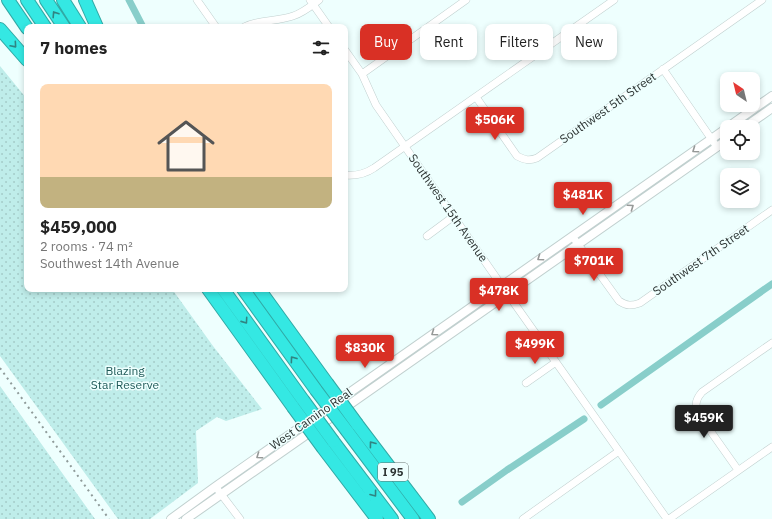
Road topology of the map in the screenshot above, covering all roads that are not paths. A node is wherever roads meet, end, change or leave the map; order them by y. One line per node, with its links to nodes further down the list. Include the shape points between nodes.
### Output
1 (8, 0): 11 (highway)
2 (27, 0): 12 (highway)
3 (46, 0): 13 (highway, one-way to 3)
4 (63, 0): 14 (highway)
5 (85, 0): 15 (highway)
6 (198, 0): 16 (street)
7 (466, 0): 23 (street)
8 (614, 0): 25 (street)
9 (762, 0): 22 (street, Southwest 5th Street)
10 (314, 1): 17 (street, via 306,10 292,16); 18 (street)
11 (24, 24)
12 (43, 24)
13 (62, 24)
14 (78, 24)
15 (97, 24)
16 (214, 24)
17 (252, 24)
18 (327, 24)
19 (0, 29): 21 (highway, one-way to 21)
20 (348, 54): 23 (street, Southwest 15th Avenue)
21 (24, 57)
22 (663, 69): 25 (street, Southwest 5th Street, via 531,160 517,156); 30 (street)
23 (362, 74): 32 (street, Southwest 15th Avenue, via 376,105)
24 (772, 96): 27 (street, West Camino Real)
25 (476, 97): 32 (street)
26 (772, 108): 28 (street)
27 (737, 120)
28 (755, 120)
29 (720, 132): 30 (street, West Camino Real)
30 (711, 139): 33 (street); 38 (street, West Camino Real, one-way to 38)
31 (720, 145): 33 (street, West Camino Real)
32 (405, 146): 34 (street, via 368,172); 36 (street, Southwest 15th Avenue)
33 (717, 147): 39 (street, West Camino Real, one-way to 33)
34 (348, 175)
35 (772, 210): 39 (street, Southwest 7th Street, via 633,306 619,301)
36 (454, 216): 37 (street); 40 (street, Southwest 15th Avenue)
37 (427, 236)
38 (572, 236): 39 (street); 40 (street, West Camino Real, one-way to 40)
39 (578, 244): 45 (street, West Camino Real)
40 (502, 286): 45 (street, Southwest 15th Avenue); 54 (street, West Camino Real, one-way to 54)
41 (210, 292): 49 (highway)
42 (224, 292): 49 (highway, one-way to 49)
43 (245, 292): 61 (highway, one-way to 43, bridge)
44 (261, 292): 62 (highway, I 95, one-way to 44, bridge)
45 (508, 294): 47 (street, Southwest 15th Avenue); 55 (street, West Camino Real)
46 (772, 343): 53 (street, via 702,392 696,401 697,412)
47 (556, 362): 48 (street); 52 (street, Southwest 15th Avenue)
48 (526, 383)
49 (298, 403): 50 (highway, bridge)
50 (328, 444): 59 (highway); 60 (highway, one-way to 60)
51 (772, 446): 53 (street)
52 (619, 451): 63 (street); 64 (street, Southwest 15th Avenue)
53 (738, 470): 64 (street)
54 (216, 486): 55 (street); 56 (street, West Camino Real)
55 (222, 494): 57 (street, West Camino Real); 58 (street)
56 (171, 519)
57 (186, 519)
58 (240, 519)
59 (377, 519)
60 (392, 519)
61 (413, 519)
62 (429, 519)
63 (523, 519)
64 (668, 519)

